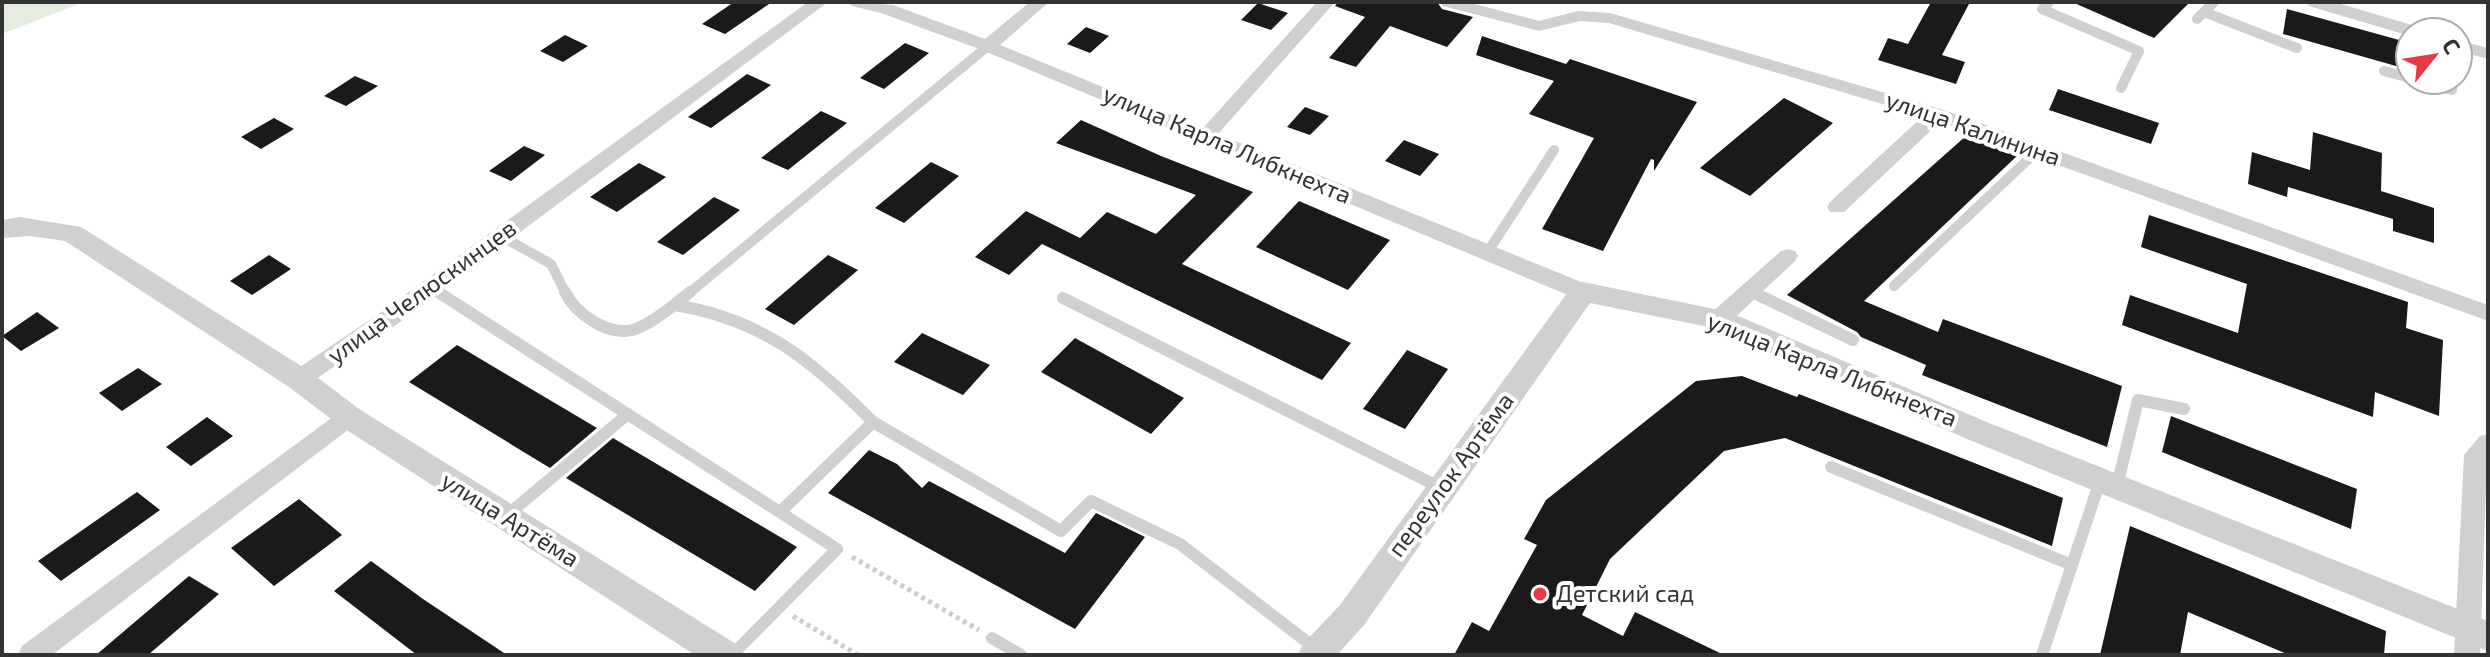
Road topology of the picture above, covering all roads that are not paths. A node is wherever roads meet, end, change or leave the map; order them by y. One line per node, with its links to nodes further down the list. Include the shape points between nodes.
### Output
1 (819, 2): 22 (street, улица Челюскинцев)
2 (858, 2): 11 (street, улица Карла Либкнехта)
3 (1040, 2): 11 (street)
4 (1326, 2): 17 (street)
5 (1449, 2): 9 (street, улица Калинина, via 1522,24 1559,23)
6 (2049, 2): 15 (lane, via 2042,9 2139,51)
7 (2214, 2): 12 (lane, via 2200,16)
8 (2315, 2): 10 (street)
9 (1578, 9): 16 (street, улица Калинина)
10 (2394, 25)
11 (988, 46): 17 (street, улица Карла Либкнехта); 30 (lane)
12 (2297, 48)
13 (2384, 71): 14 (lane)
14 (2394, 74)
15 (2121, 88)
16 (1937, 114): 19 (street, улица Калинина); 20 (street)
17 (1206, 136): 23 (street, улица Карла Либкнехта)
18 (1554, 150): 23 (lane)
19 (2038, 150): 25 (lane); 31 (street, улица Калинина)
20 (1837, 207)
21 (2, 229): 34 (street, via 42,227 72,233)
22 (501, 236): 26 (street, улица Челюскинцев); 30 (lane, via 551,264 570,302 611,329 632,330)
23 (1487, 253): 28 (street, улица Карла Либкнехта)
24 (1788, 256): 27 (street)
25 (1894, 286)
26 (431, 287): 34 (street, улица Челюскинцев); 36 (lane)
27 (1750, 291): 32 (street); 33 (lane)
28 (1583, 292): 32 (street, улица Карла Либкнехта); 42 (street, переулок Артёма)
29 (1063, 298): 42 (lane)
30 (674, 305): 38 (lane, via 741,319 788,346)
31 (2488, 313)
32 (1719, 319): 41 (street, улица Карла Либкнехта)
33 (1853, 340)
34 (299, 379): 37 (street, улица Артёма)
35 (2184, 409): 41 (lane, via 2138,400)
36 (628, 414): 43 (lane); 44 (lane)
37 (349, 417): 44 (street, улица Артёма); 49 (street)
38 (873, 422): 43 (lane); 48 (lane, via 1061,531 1091,501 1180,544)
39 (2488, 443): 47 (street, via 2476,455)
40 (1831, 467): 45 (lane)
41 (2108, 484): 45 (lane); 47 (street, улица Карла Либкнехта)
42 (1441, 488): 48 (street, переулок Артёма)
43 (780, 512): 51 (lane, via 837,549)
44 (505, 517): 50 (street, улица Артёма)
45 (2072, 565): 53 (lane)
46 (992, 638): 52 (lane)
47 (2475, 640)
48 (1319, 654)
49 (31, 655)
50 (724, 655)
51 (732, 655)
52 (1021, 655)
53 (2042, 655)

